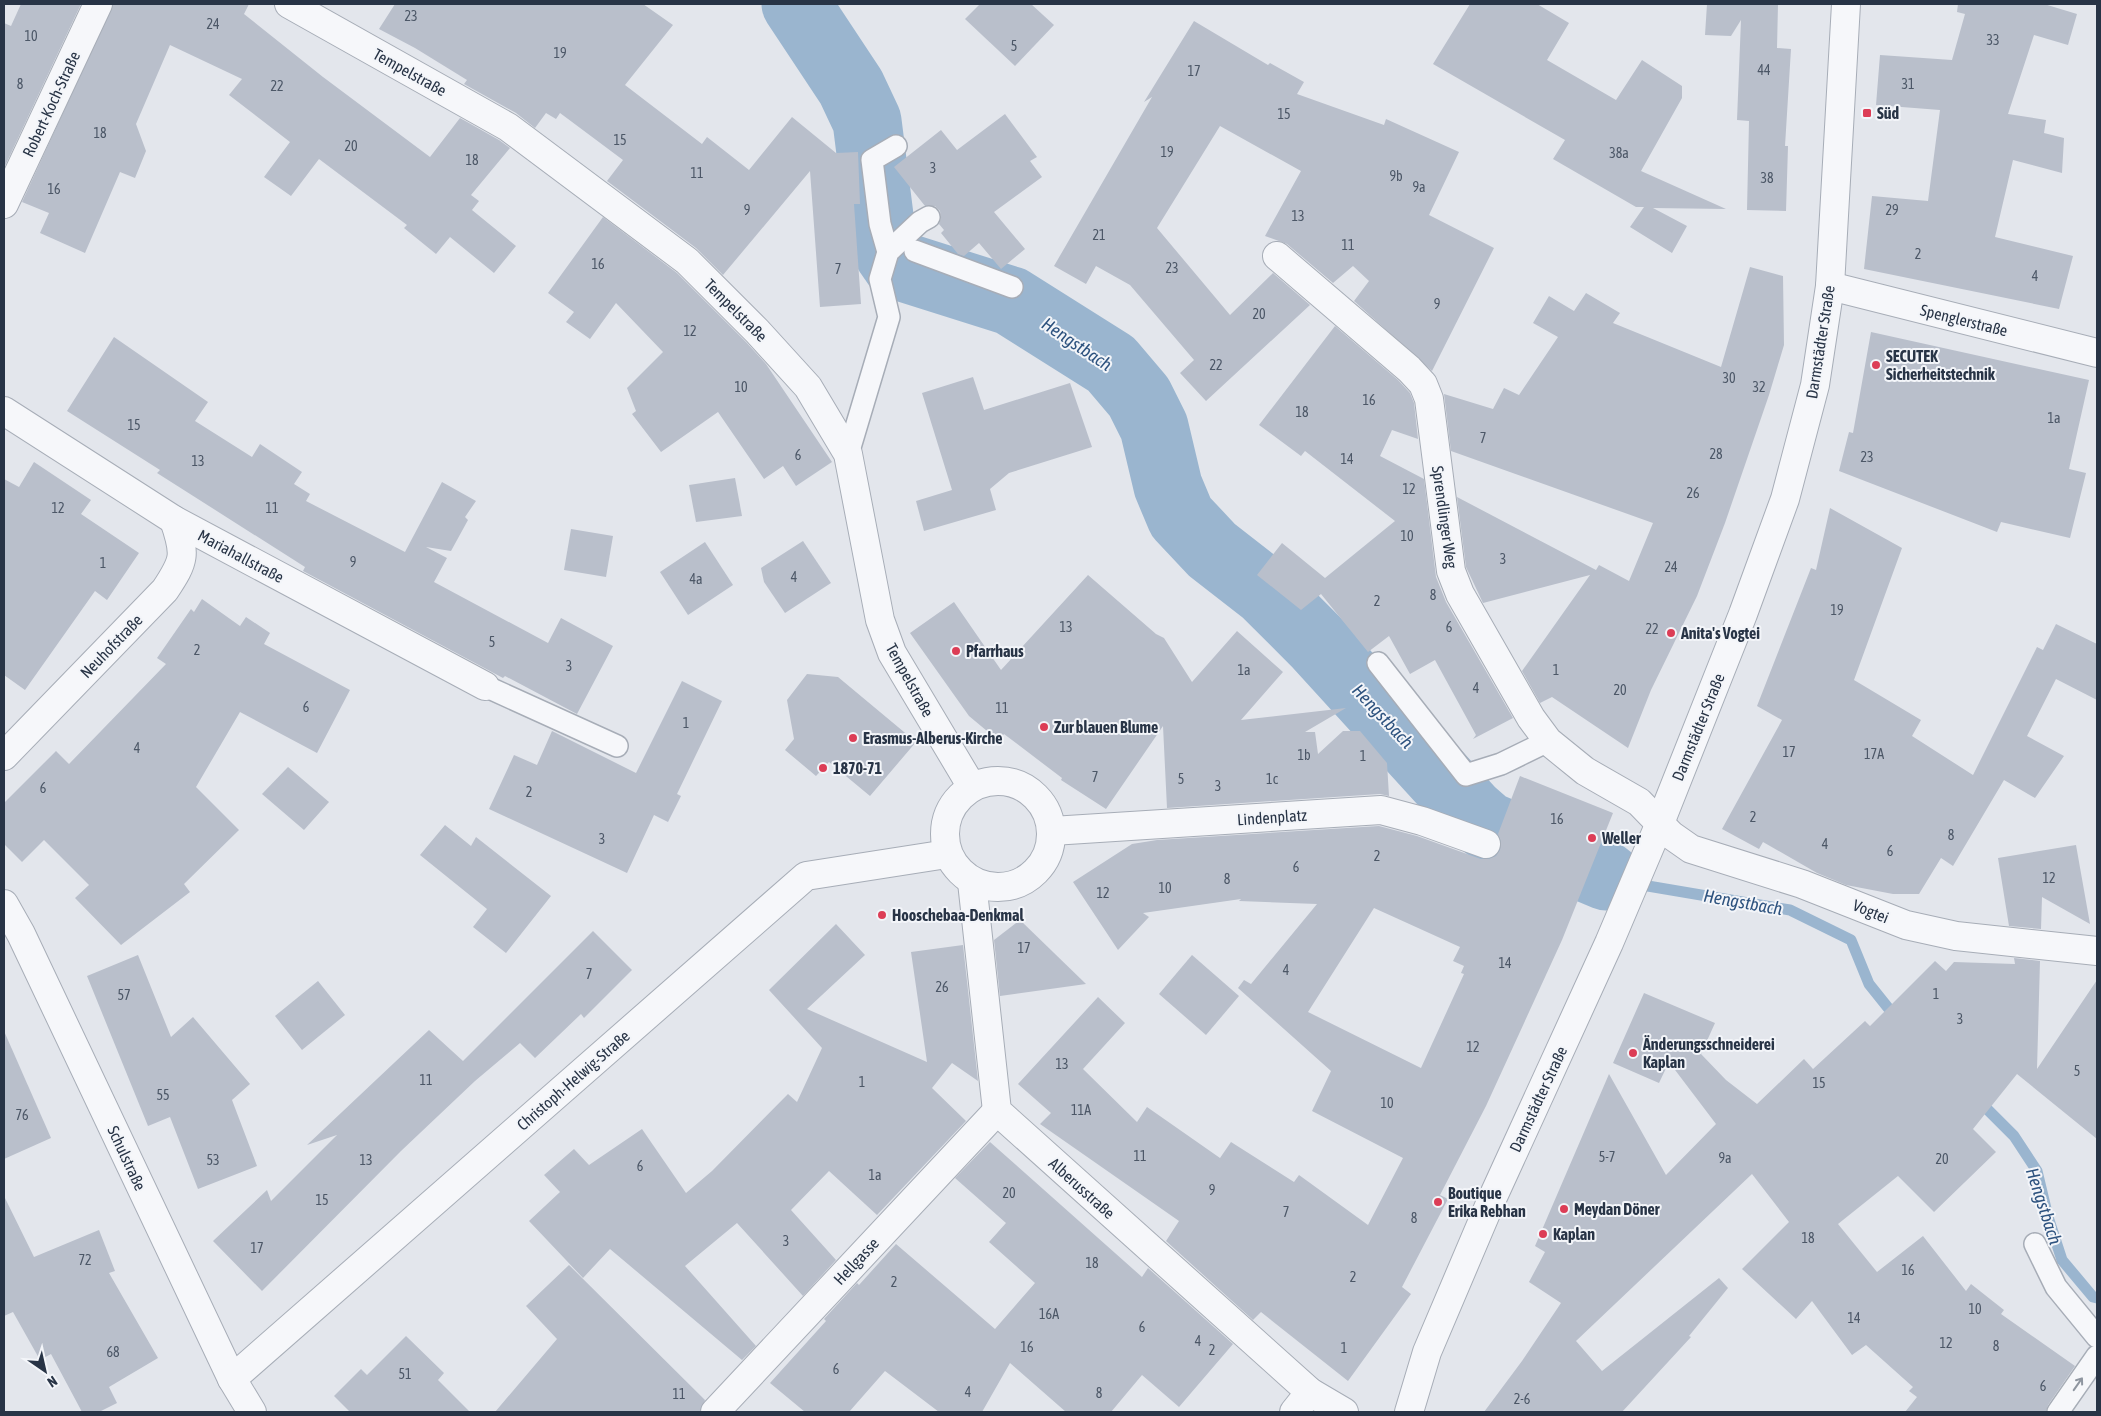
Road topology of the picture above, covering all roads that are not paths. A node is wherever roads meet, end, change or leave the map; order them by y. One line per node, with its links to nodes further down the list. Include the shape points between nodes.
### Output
1 (98, 4): 5 (street, Robert-Koch-Straße)
2 (289, 4): 14 (street, Tempelstraße, via 508,127 686,261 808,386)
3 (1846, 4): 10 (street, Darmstädter Straße)
4 (896, 146): 8 (lane, via 872,160 880,224)
5 (4, 204)
6 (929, 217): 8 (lane)
7 (915, 251): 11 (lane)
8 (888, 252): 14 (lane, via 880,279 889,317)
9 (1277, 256): 18 (street, Sprendlinger Weg, via 1423,384 1429,398 1451,571 1460,594 1530,718)
10 (1830, 286): 12 (street, Spenglerstraße); 22 (street, Darmstädter Straße, via 1815,385 1785,499)
11 (1012, 287)
12 (2097, 353)
13 (4, 412): 15 (street, Mariahallstraße)
14 (848, 454): 21 (street, Tempelstraße, via 880,620 892,653)
15 (174, 520): 17 (street, Mariahallstraße); 20 (street, Neuhofstraße, via 184,552 179,570 166,590)
16 (1378, 664): 18 (lane, via 1466,775 1501,764)
17 (485, 686): 19 (lane)
18 (1548, 741): 22 (street, Sprendlinger Weg, via 1585,771 1640,802)
19 (616, 746)
20 (4, 756)
21 (972, 787): 23 (street, via 1000,781 1028,789 1043,804); 25 (street, via 950,808 944,829)
22 (1660, 823): 28 (street, Vogtei, via 1691,849 1802,884 1906,925 1956,936); 38 (street, Darmstädter Straße, via 1492,1199 1427,1352)
23 (1052, 831): 24 (street, Lindenplatz, via 1381,810); 26 (street, via 1049,853 1039,869 1025,881 995,888)
24 (1486, 844)
25 (947, 854): 26 (street, via 957,869); 33 (street, Christoph-Helwig-Straße, via 806,876)
26 (972, 882): 29 (street)
27 (4, 904): 33 (street, Schulstraße)
28 (2097, 951)
29 (997, 1111): 34 (street, Alberusstraße); 36 (street, Hellgasse)
30 (2035, 1244): 31 (lane, via 2056,1287)
31 (2097, 1337)
32 (2097, 1356): 39 (lane, one-way to 32)
33 (232, 1378): 35 (street, Schulstraße)
34 (1302, 1402): 37 (street, Alberusstraße)
35 (252, 1412)
36 (715, 1412)
37 (1344, 1412)
38 (1409, 1412)
39 (2058, 1412)

